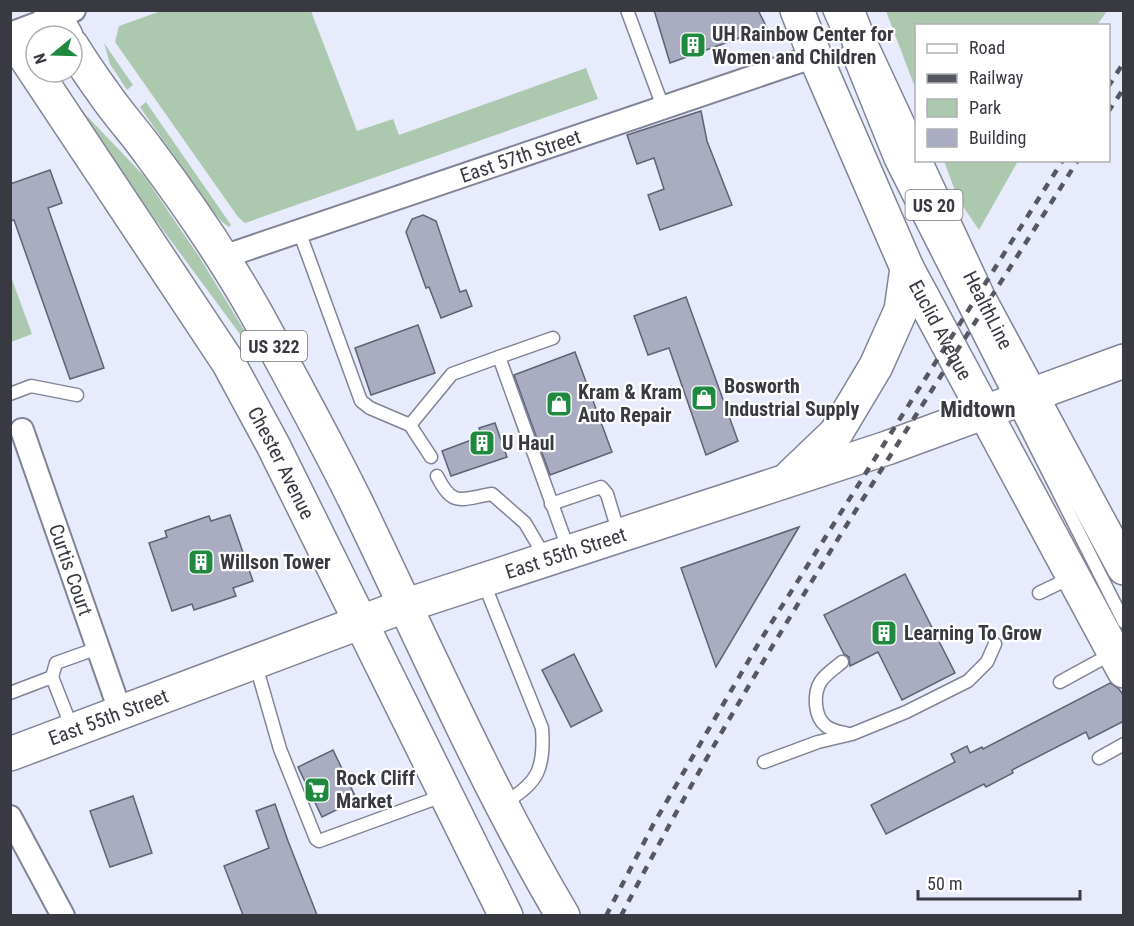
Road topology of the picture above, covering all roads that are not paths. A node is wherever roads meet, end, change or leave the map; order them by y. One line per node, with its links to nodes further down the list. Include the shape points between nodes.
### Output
1 (627, 10): 9 (lane)
2 (797, 10): 7 (main road, Euclid Avenue / US 20)
3 (830, 10): 18 (lane, HealthLine, via 891,161)
4 (848, 10): 18 (main road, Euclid Avenue / US 20, via 969,279)
5 (61, 19): 6 (street)
6 (10, 37): 32 (main road, Chester Avenue / US 322, via 228,362)
7 (815, 56): 9 (street, East 57th Street); 12 (main road, Euclid Avenue / US 20)
8 (84, 64): 11 (main road, US 322)
9 (663, 107): 10 (street, East 57th Street)
10 (299, 231): 11 (street, East 57th Street); 19 (lane, via 361,401)
11 (224, 257): 31 (main road, US 322, via 312,416)
12 (907, 268): 18 (main road, Euclid Avenue / US 20); 23 (main road, via 901,310 876,366 836,433)
13 (552, 338): 14 (lane)
14 (499, 357): 19 (lane, via 452,375); 24 (lane)
15 (1124, 361): 18 (main road, East 55th Street)
16 (10, 394): 17 (lane, via 31,386)
17 (77, 395)
18 (1009, 403): 23 (main road, East 55th Street); 27 (main road, Euclid Avenue / US 20); 28 (main road, Euclid Avenue / US 20); 35 (lane, HealthLine)
19 (410, 425): 21 (lane)
20 (22, 430): 34 (street, Curtis Court)
21 (431, 457)
22 (437, 476): 26 (lane, via 446,494 456,499 492,494)
23 (784, 482): 25 (main road, East 55th Street)
24 (551, 504): 25 (lane, via 601,487 607,494); 26 (lane)
25 (620, 536): 26 (main road, East 55th Street)
26 (557, 555): 29 (main road, East 55th Street)
27 (1124, 568)
28 (1073, 576): 30 (lane); 35 (main road, Euclid Avenue / US 20)
29 (483, 580): 31 (main road, East 55th Street); 49 (lane, via 542,728 544,749 539,773 521,794)
30 (1039, 593)
31 (404, 606): 32 (main road, East 55th Street); 49 (main road, US 322)
32 (360, 622): 36 (main road, East 55th Street); 48 (main road, Chester Avenue / US 322)
33 (995, 644): 43 (lane, via 987,662 968,681)
34 (98, 648): 38 (lane, via 56,663); 41 (street, Curtis Court)
35 (1120, 649): 39 (lane)
36 (254, 661): 41 (main road, East 55th Street); 48 (lane, via 280,749 316,839)
37 (842, 662): 43 (lane, via 821,681 816,707 826,727)
38 (52, 677): 40 (lane); 42 (lane)
39 (1060, 682)
40 (10, 693)
41 (120, 711): 42 (main road, East 55th Street)
42 (73, 729): 45 (main road, East 55th Street)
43 (852, 734): 47 (lane)
44 (1124, 744): 46 (lane)
45 (10, 754)
46 (1099, 758)
47 (764, 762)
48 (446, 794): 52 (main road, Chester Avenue / US 322)
49 (501, 804): 53 (main road, US 322)
50 (10, 817): 51 (street)
51 (63, 915)
52 (506, 915)
53 (563, 915)

